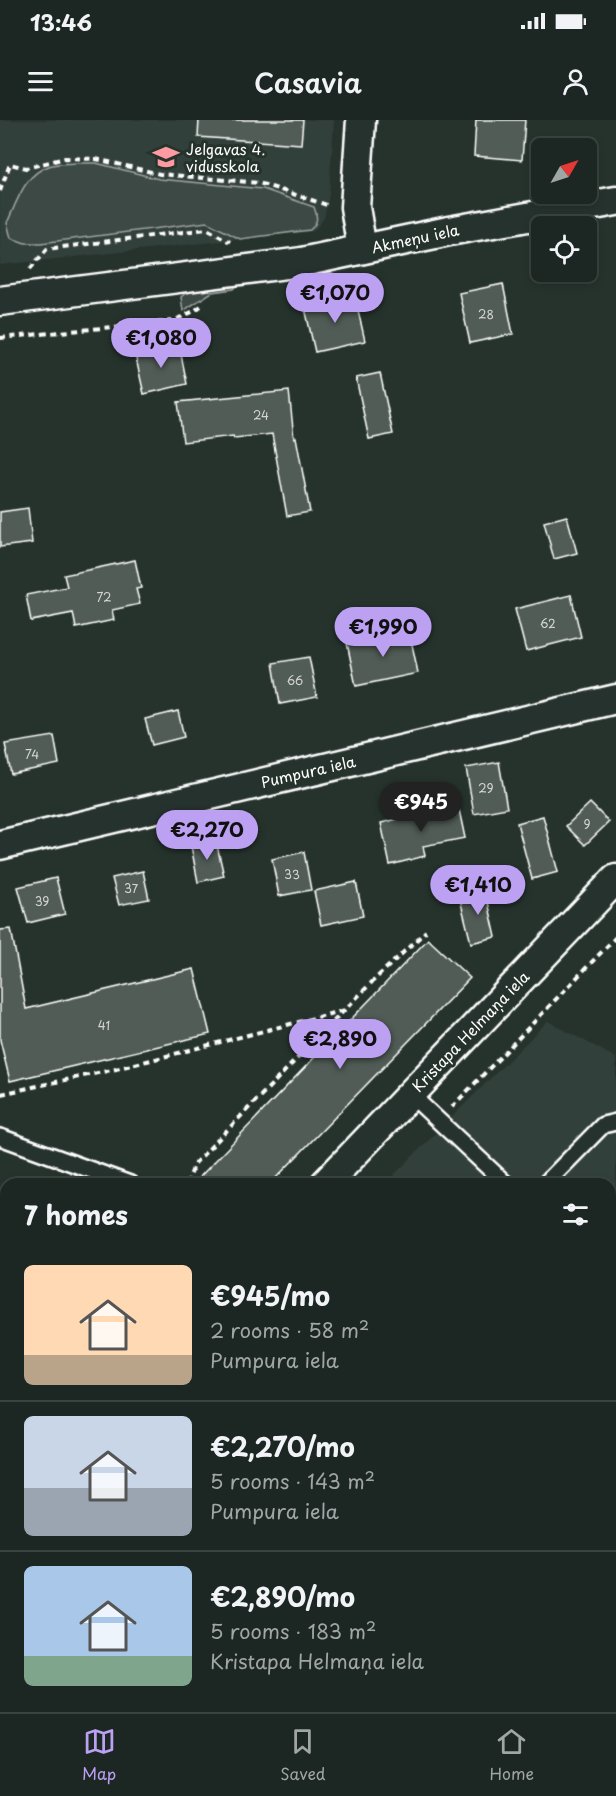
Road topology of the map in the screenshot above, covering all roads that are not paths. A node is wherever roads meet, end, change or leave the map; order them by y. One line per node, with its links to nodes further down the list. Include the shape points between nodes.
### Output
1 (362, 120): 3 (street, via 356,207)
2 (616, 201): 3 (street, Akmeņu iela)
3 (362, 249): 4 (street, Akmeņu iela, via 302,262)
4 (0, 301)
5 (616, 699): 6 (street, Pumpura iela)
6 (0, 845)
7 (616, 879): 8 (street, Kristapa Helmaņa iela)
8 (410, 1094): 12 (street, Kristapa Helmaņa iela); 13 (lane)
9 (616, 1122): 14 (lane, via 603,1125)
10 (0, 1137): 11 (lane)
11 (113, 1178)
12 (331, 1178)
13 (500, 1178)
14 (551, 1178)

